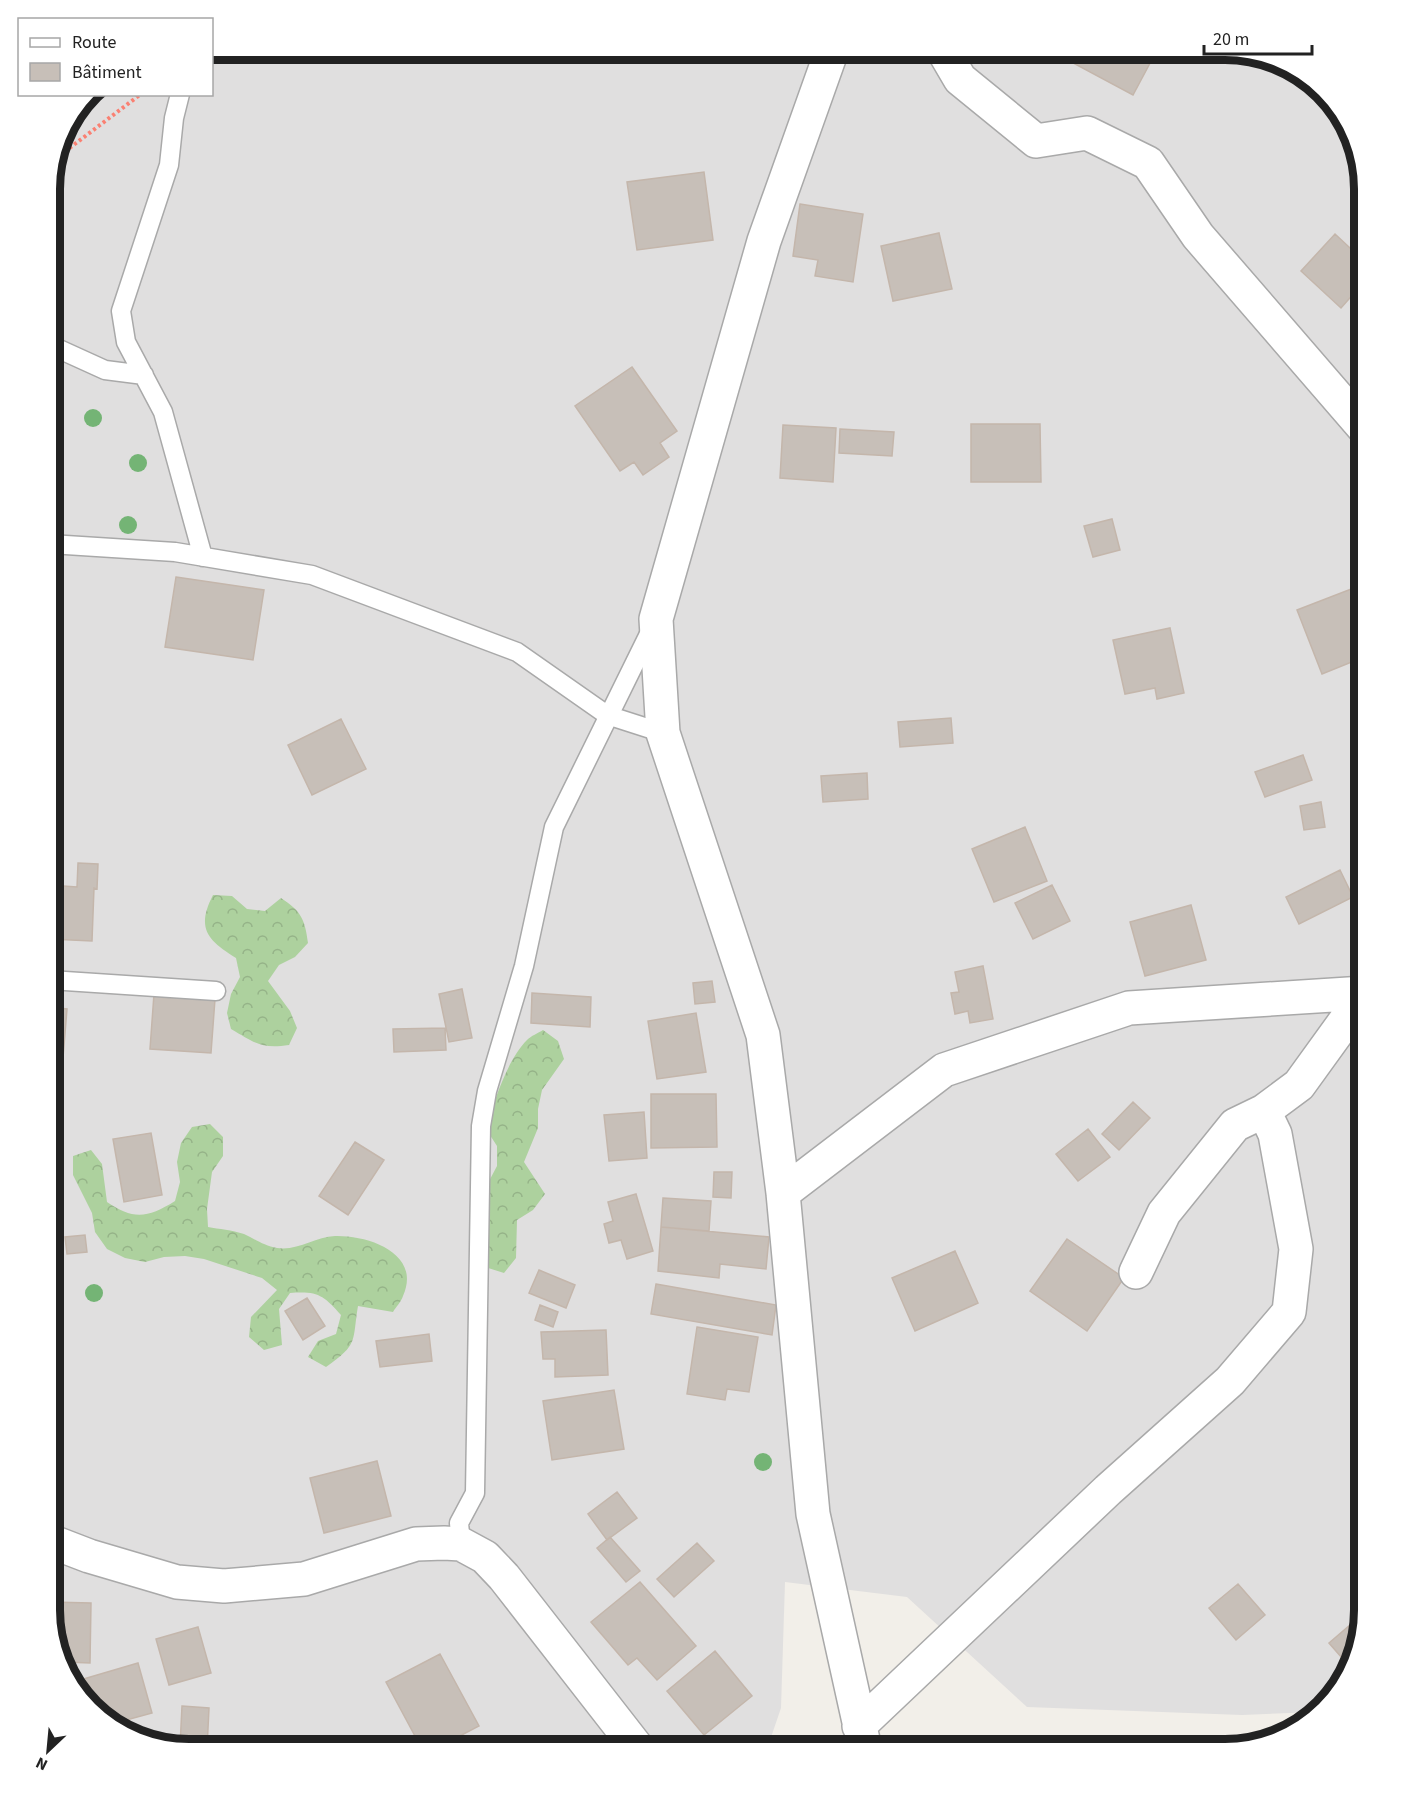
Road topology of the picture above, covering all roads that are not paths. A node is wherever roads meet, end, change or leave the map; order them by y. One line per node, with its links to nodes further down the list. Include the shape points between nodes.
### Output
1 (828, 60): 9 (street, via 764,241)
2 (950, 60): 6 (street, via 960,79 1035,141 1088,133 1148,164 1198,236)
3 (180, 96): 5 (lane, via 169,165 122,311 126,342)
4 (60, 350): 5 (lane, via 105,370)
5 (144, 375): 8 (lane, via 163,412)
6 (1354, 415)
7 (60, 545): 8 (lane)
8 (203, 557): 10 (lane, via 312,575 517,652)
9 (656, 619): 10 (lane); 11 (street)
10 (607, 715): 11 (lane); 19 (lane, via 554,827 524,966 487,1091 481,1126 475,1493 459,1523)
11 (663, 733): 17 (street, via 764,1035)
12 (60, 981): 13 (lane)
13 (216, 991)
14 (1354, 995): 17 (street, via 1130,1008 944,1070)
15 (1354, 1009): 16 (street, via 1299,1085)
16 (1264, 1111): 18 (street, via 1235,1125 1164,1213); 21 (street, via 1275,1134 1296,1249 1289,1312 1230,1381 1108,1490)
17 (783, 1193): 21 (street, via 813,1514)
18 (1136, 1272)
19 (461, 1544): 20 (street, via 416,1544 304,1579 224,1586 177,1582); 22 (street, via 485,1557 504,1577)
20 (60, 1545)
21 (862, 1738)
22 (630, 1739)

